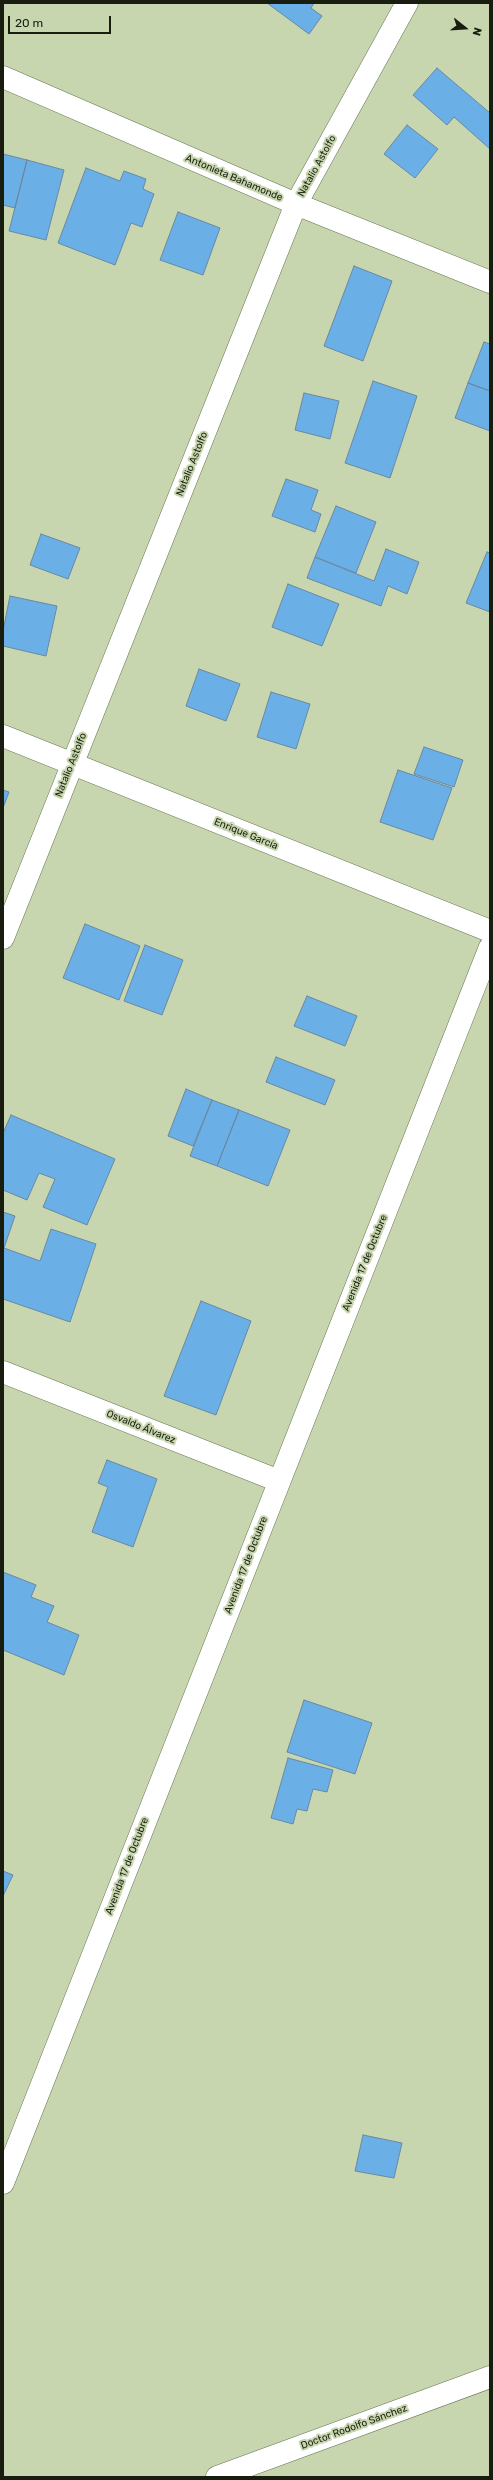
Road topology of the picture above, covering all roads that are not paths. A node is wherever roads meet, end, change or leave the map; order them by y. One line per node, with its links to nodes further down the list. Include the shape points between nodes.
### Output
1 (407, 3): 3 (street, Natalio Astolfo)
2 (3, 77): 3 (street, Antonieta Bahamonde)
3 (296, 204): 4 (street, Antonieta Bahamonde); 6 (street, Natalio Astolfo)
4 (490, 282)
5 (3, 736): 6 (street, Enrique García)
6 (71, 765): 7 (street, Enrique García); 8 (street, Natalio Astolfo)
7 (490, 931)
8 (3, 938)
9 (490, 947): 11 (street, Avenida 17 de Octubre)
10 (3, 1372): 11 (street, Osvaldo Álvarez)
11 (279, 1481): 12 (street, Avenida 17 de Octubre)
12 (3, 2183)
13 (490, 2377): 14 (street, Doctor Rodolfo Sánchez)
14 (217, 2477)

